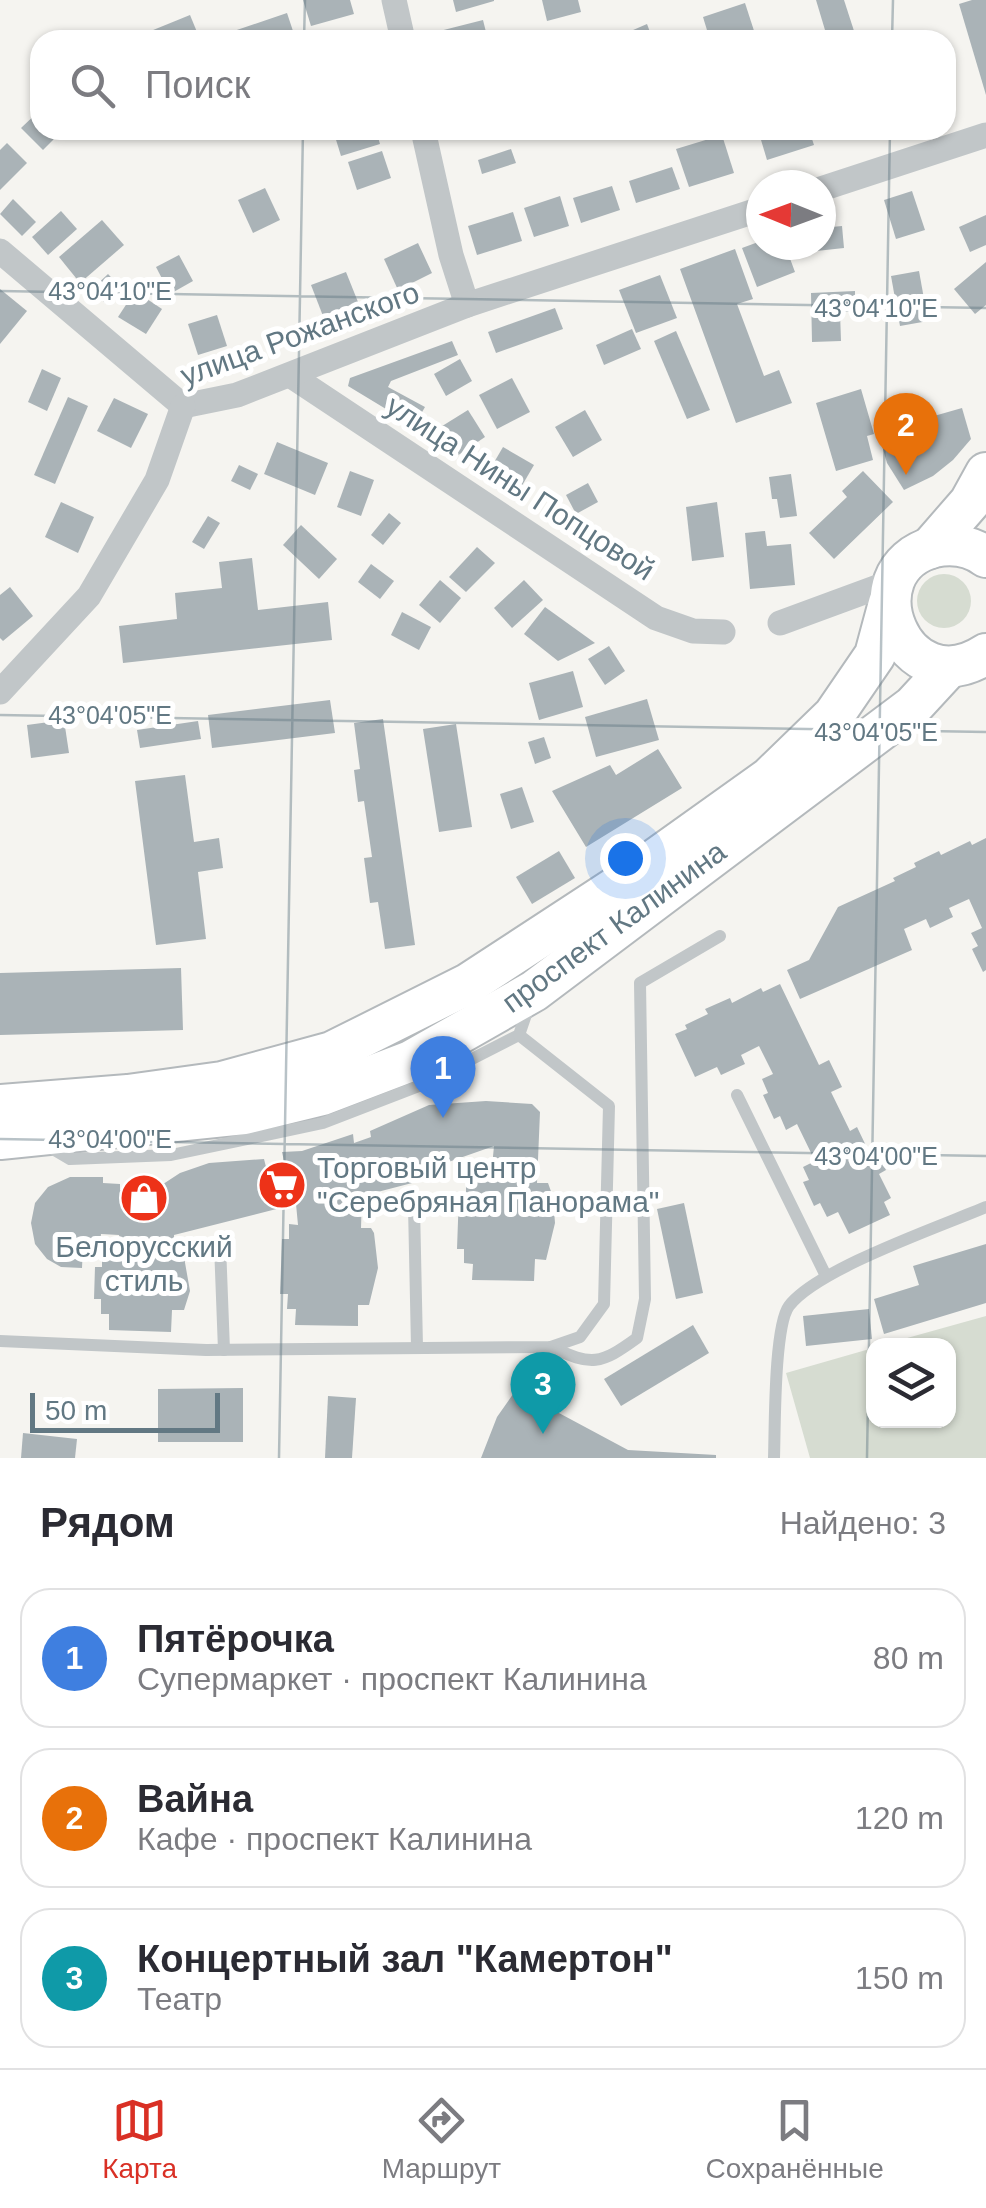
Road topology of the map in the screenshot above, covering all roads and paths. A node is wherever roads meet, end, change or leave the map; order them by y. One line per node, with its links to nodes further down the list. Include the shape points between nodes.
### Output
1 (394, 0): 2 (street)
2 (401, 30)
3 (986, 135): 5 (street)
4 (425, 140): 8 (street)
5 (836, 184)
6 (746, 214): 8 (street, улица Рожанского)
7 (0, 250): 10 (street)
8 (467, 306): 9 (street, улица Рожанского)
9 (290, 375): 10 (street, улица Рожанского); 16 (street, улица Нины Попцовой, via 656,618)
10 (183, 406): 18 (street, улица Рожанского, via 156,480 88,596)
11 (986, 473): 12 (main road)
12 (930, 548): 13 (main road, via 953,545); 14 (main road, via 909,560)
13 (986, 558)
14 (892, 592): 15 (street); 17 (main road, проспект Калинина, via 893,628 906,648 926,662); 23 (main road, проспект Калинина, via 875,655 834,715 769,778 468,984 332,1052 222,1082)
15 (780, 623)
16 (723, 632)
17 (967, 660): 20 (main road, проспект Калинина)
18 (0, 692)
19 (720, 936): 30 (lane, via 640,983 644,1299 637,1338 611,1357 582,1361)
20 (534, 992): 21 (lane); 24 (main road, проспект Калинина, via 410,1061 322,1096 244,1114)
21 (519, 1035): 24 (lane, via 419,1086 323,1123 171,1155 70,1159); 30 (lane, via 609,1106 604,1304 580,1337)
22 (736, 1095): 28 (lane)
23 (0, 1105)
24 (17, 1138)
25 (414, 1206): 31 (lane)
26 (986, 1207): 28 (lane)
27 (220, 1244): 32 (lane)
28 (826, 1276): 33 (lane, via 784,1319)
29 (0, 1342): 32 (lane)
30 (552, 1347): 31 (lane)
31 (417, 1348): 32 (lane)
32 (224, 1350)
33 (774, 1458)

